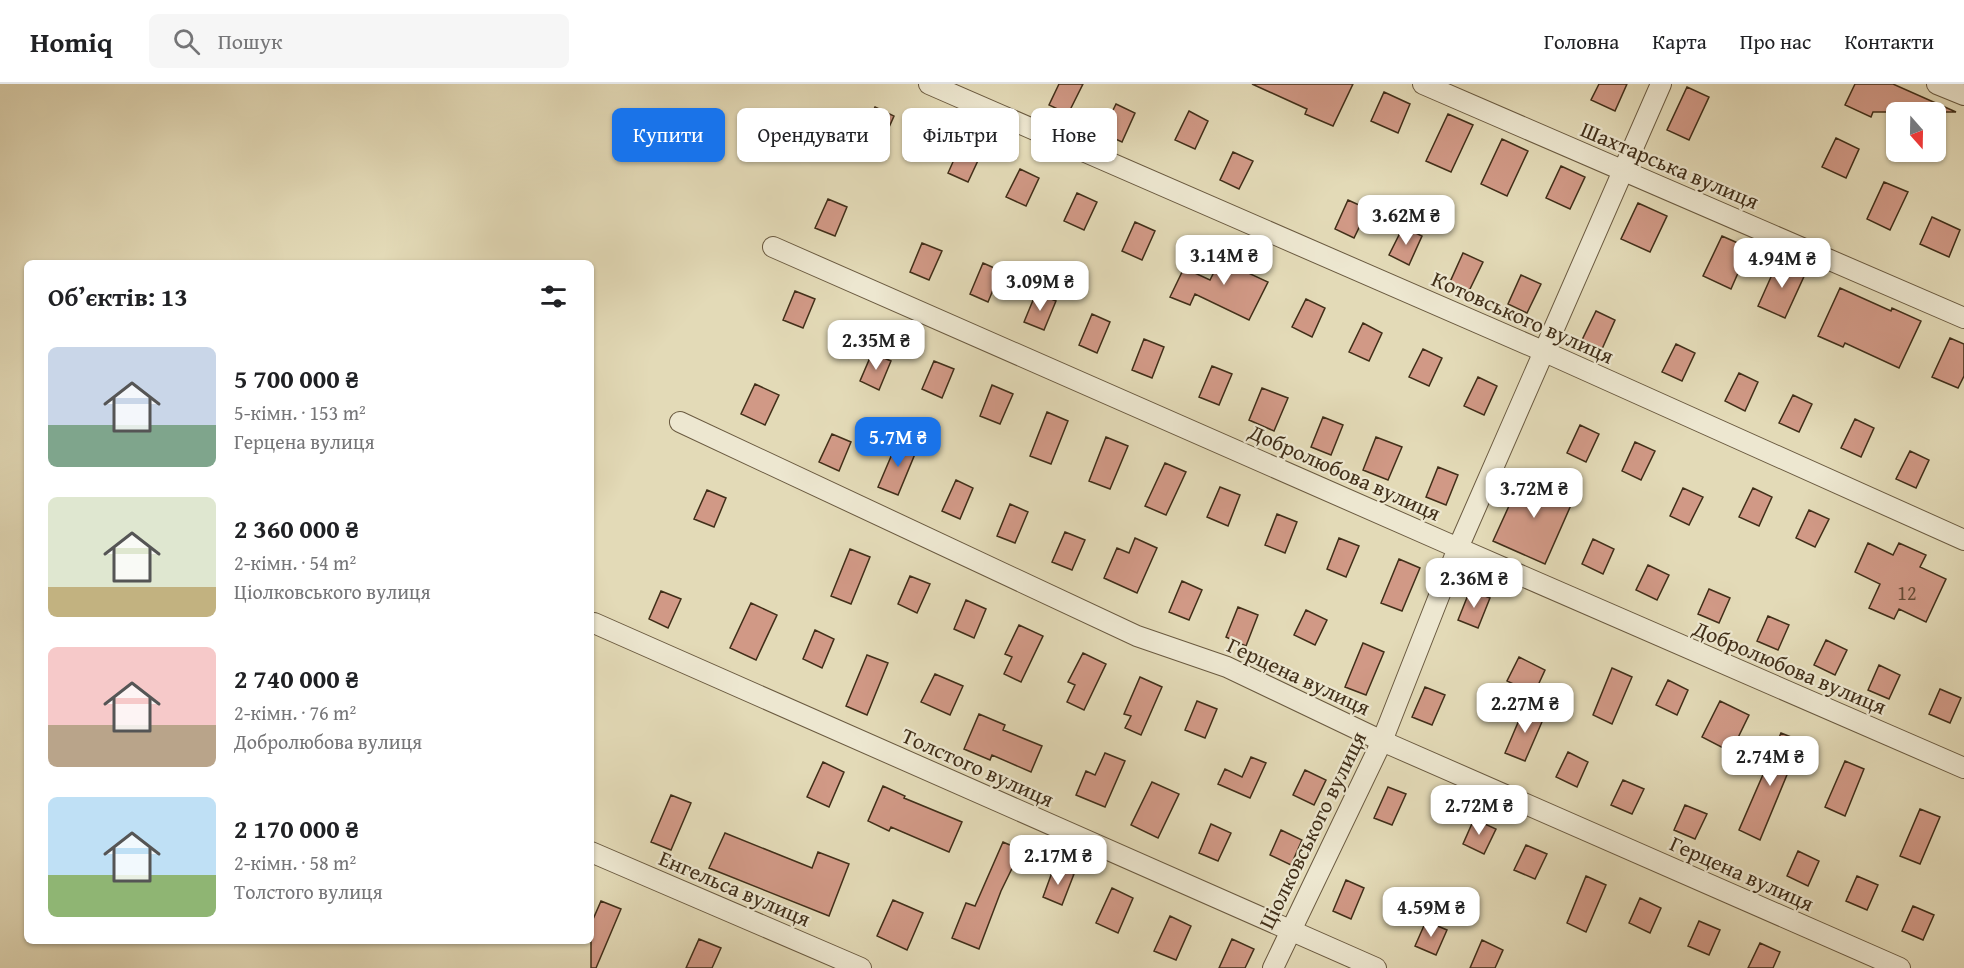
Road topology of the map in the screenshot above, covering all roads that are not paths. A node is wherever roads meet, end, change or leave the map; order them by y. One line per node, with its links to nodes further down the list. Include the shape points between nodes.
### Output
1 (929, 84): 9 (street, Котовського вулиця)
2 (1423, 84): 6 (street, Шахтарська вулиця)
3 (1661, 84): 6 (street, Ціолковського вулиця)
4 (1937, 84): 5 (street)
5 (1964, 95)
6 (1624, 172): 8 (street, Шахтарська вулиця); 9 (street, Ціолковського вулиця)
7 (774, 247): 12 (street, Добролюбова вулиця)
8 (1964, 318)
9 (1545, 352): 11 (street, Котовського вулиця); 12 (street, Ціолковського вулиця)
10 (680, 422): 14 (street, Герцена вулиця, via 1137,636 1227,667)
11 (1964, 540)
12 (1458, 548): 14 (street, Ціолковського вулиця); 15 (street, Добролюбова вулиця)
13 (594, 623): 17 (street, Толстого вулиця)
14 (1382, 741): 17 (street, Ціолковського вулиця); 21 (street, Герцена вулиця)
15 (1964, 768)
16 (594, 853): 18 (street, Енгельса вулиця)
17 (1289, 931): 19 (street, Ціолковського вулиця); 20 (street, Толстого вулиця)
18 (861, 968)
19 (1273, 968)
20 (1376, 968)
21 (1900, 968)

